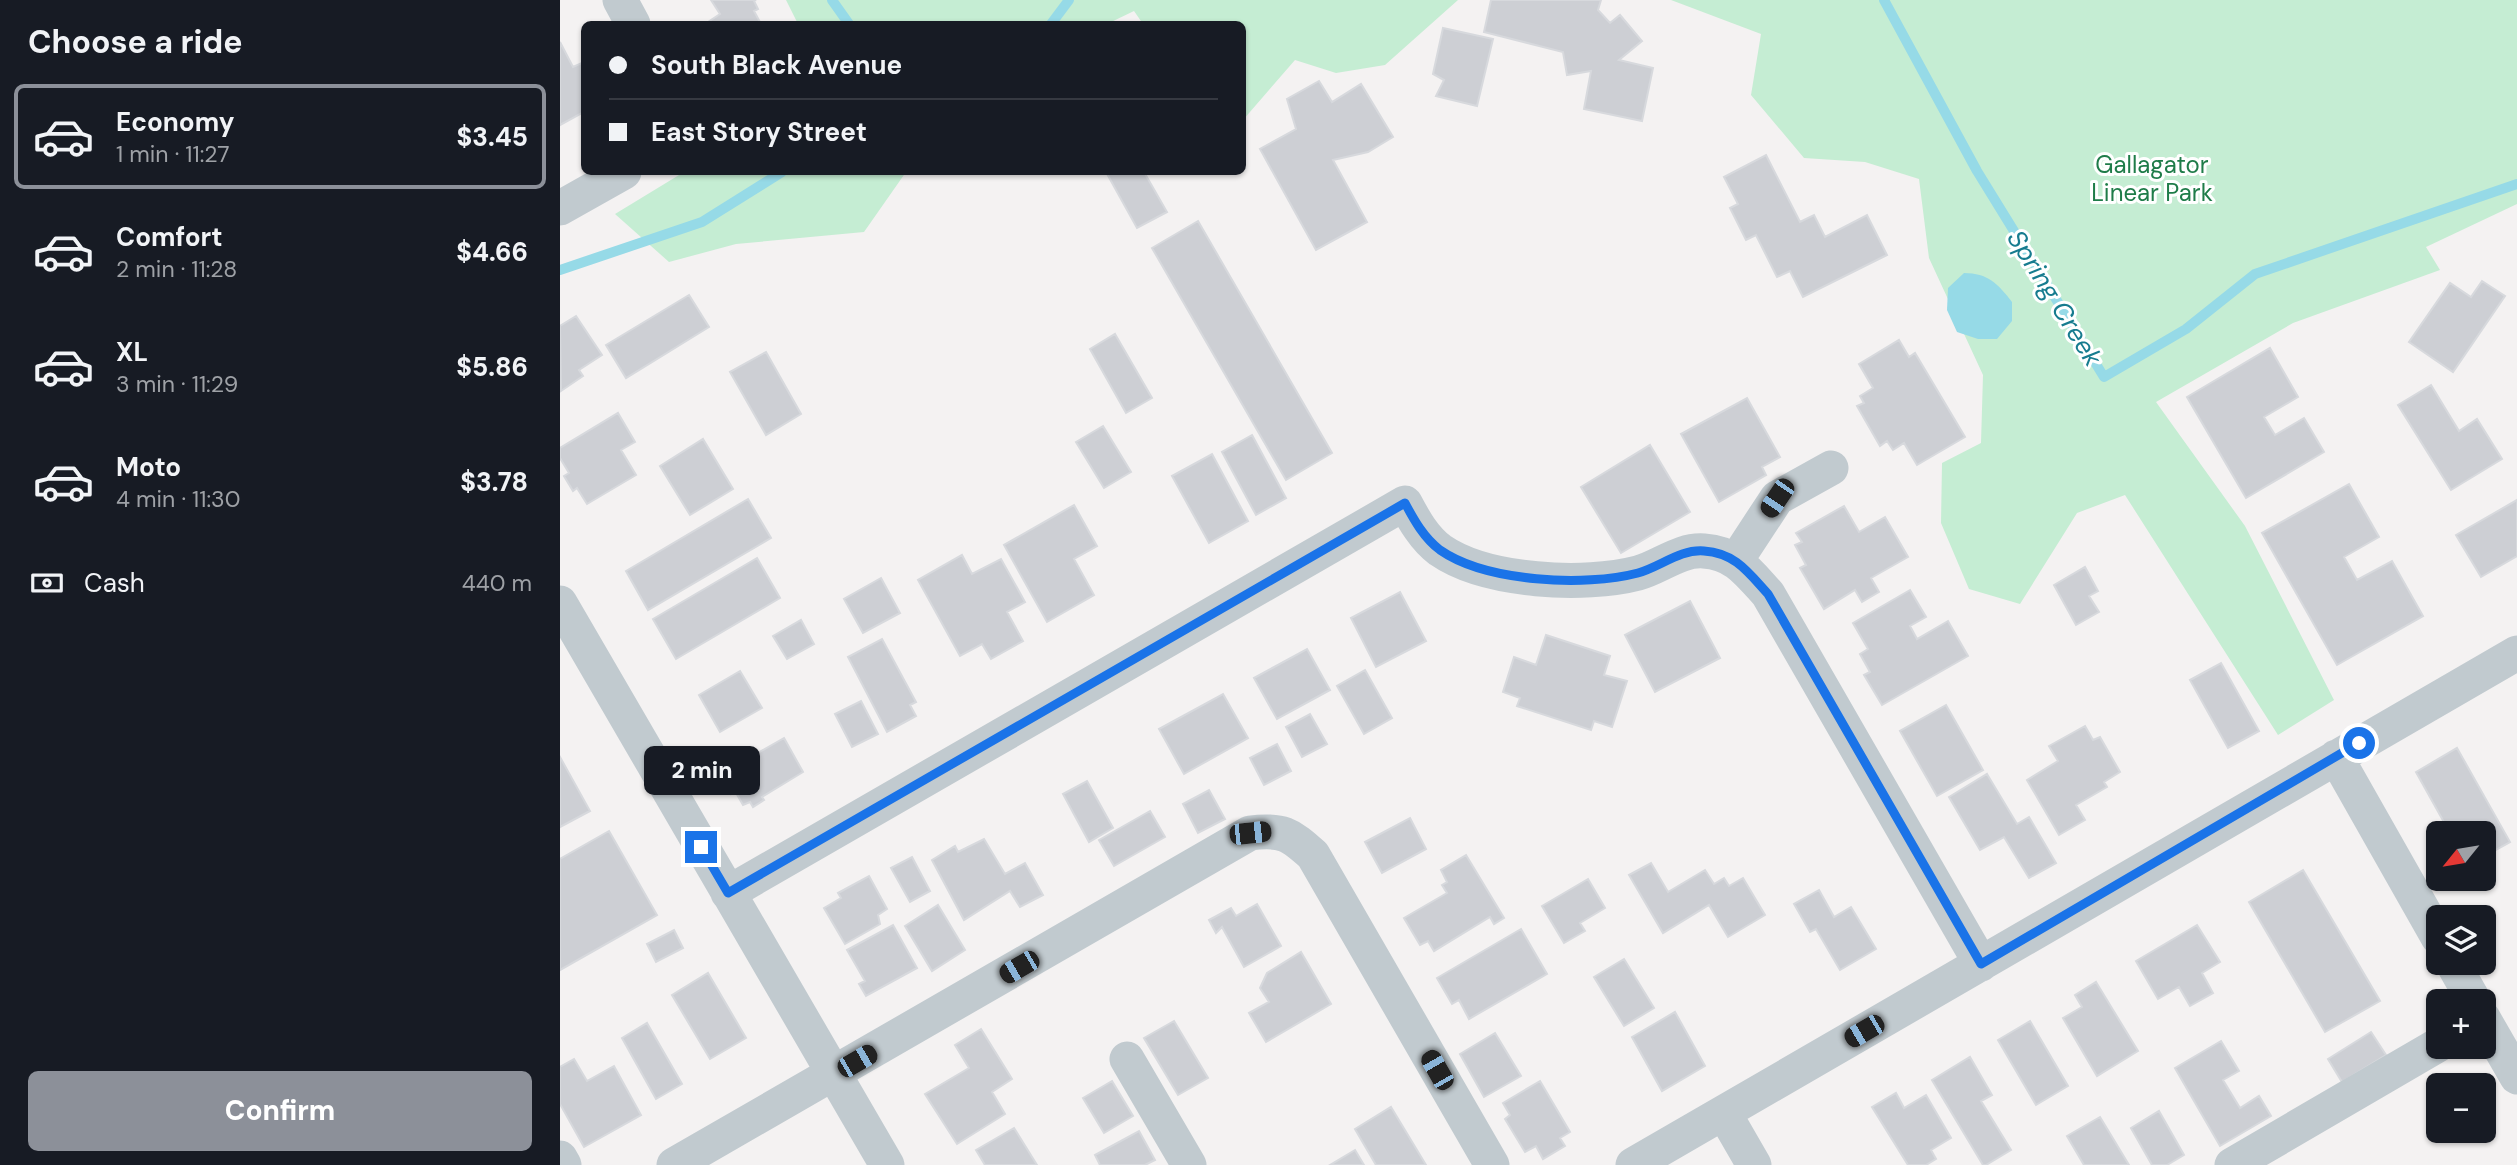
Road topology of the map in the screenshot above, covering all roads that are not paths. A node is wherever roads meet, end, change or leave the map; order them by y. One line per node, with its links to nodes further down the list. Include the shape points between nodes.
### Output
1 (620, 0): 2 (street)
2 (631, 21)
3 (619, 175): 4 (street)
4 (560, 208)
5 (1831, 468): 6 (street, via 1777,498)
6 (1744, 568): 10 (street, via 1702,551 1609,580 1523,576 1464,562 1440,549 1419,528 1405,503); 12 (street, via 1768,594)
7 (560, 603): 10 (street)
8 (2517, 653): 9 (street)
9 (2336, 757): 11 (street); 12 (street)
10 (728, 893): 16 (street)
11 (2426, 916)
12 (1981, 964): 18 (street)
13 (2496, 1032): 17 (street)
14 (2426, 1052): 27 (street)
15 (1127, 1059): 23 (street)
16 (834, 1075): 21 (street); 22 (street); 24 (street, via 1250,833 1276,830 1313,855)
17 (2517, 1077)
18 (1724, 1112): 25 (street); 26 (street)
19 (560, 1158): 20 (street)
20 (564, 1165)
21 (674, 1165)
22 (887, 1165)
23 (1189, 1165)
24 (1492, 1165)
25 (1633, 1165)
26 (1754, 1165)
27 (2232, 1165)

